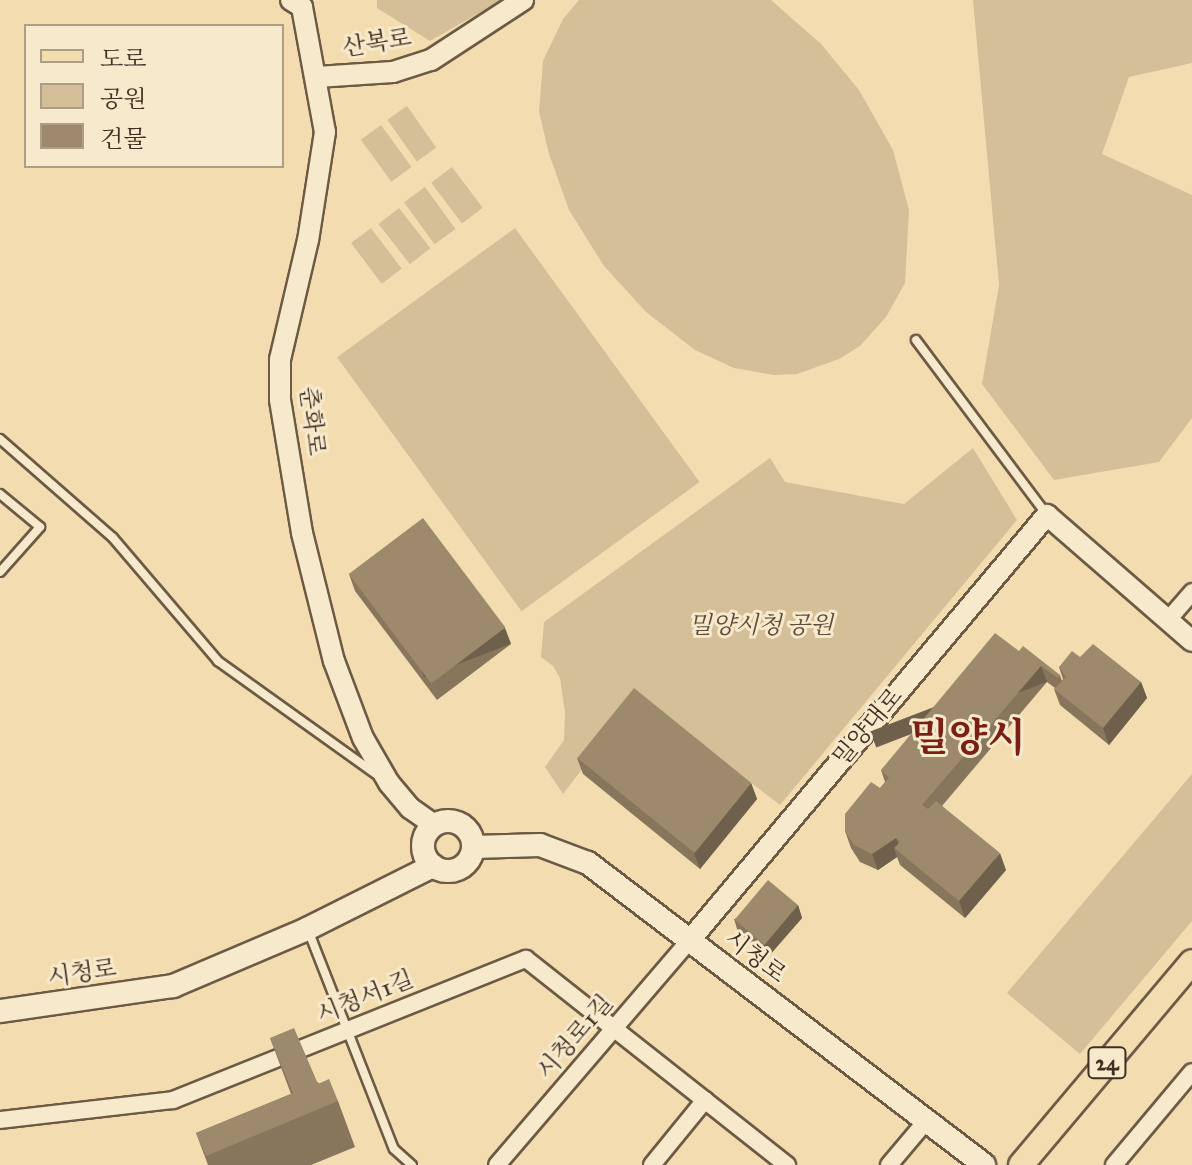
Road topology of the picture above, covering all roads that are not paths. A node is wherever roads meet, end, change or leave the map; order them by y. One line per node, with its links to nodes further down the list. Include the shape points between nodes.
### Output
1 (523, 0): 3 (street, 산복로, via 431,60 393,72)
2 (299, 2): 3 (street, 춘화로)
3 (317, 77): 12 (street, 춘화로, via 325,132 321,169 280,359 280,400 302,533 334,661 363,738)
4 (916, 340): 7 (lane)
5 (0, 439): 12 (lane, via 113,538 218,661)
6 (0, 494): 8 (lane, via 40,527)
7 (1047, 515): 10 (street); 17 (street, 밀양대로)
8 (0, 572)
9 (1192, 592): 10 (street)
10 (1168, 620): 11 (street)
11 (1192, 641)
12 (389, 783): 13 (street, 춘화로)
13 (434, 825): 14 (main road, via 449,821 464,826); 15 (main road, via 423,846)
14 (474, 847): 15 (main road, via 463,867 447,872); 17 (main road, 시청로, via 524,844 562,850 588,863)
15 (433, 866): 16 (main road, 시청로)
16 (307, 929): 19 (main road, 시청로, via 173,986); 21 (lane)
17 (690, 940): 20 (street, 시청로1길); 25 (main road, 시청로)
18 (1192, 962): 32 (main road, 24)
19 (0, 1011)
20 (614, 1029): 21 (street, 시청서1길, via 526,959); 23 (street, 시청서1길); 28 (street, 시청로1길)
21 (346, 1031): 24 (street, 시청서1길, via 173,1100); 27 (lane, via 394,1149)
22 (1192, 1072): 33 (street)
23 (705, 1100): 26 (street, 시청서1길); 29 (street)
24 (0, 1120)
25 (926, 1121): 30 (street); 31 (main road, 시청로)
26 (784, 1164)
27 (412, 1165)
28 (497, 1165)
29 (652, 1165)
30 (889, 1165)
31 (984, 1165)
32 (1021, 1165)
33 (1114, 1165)

